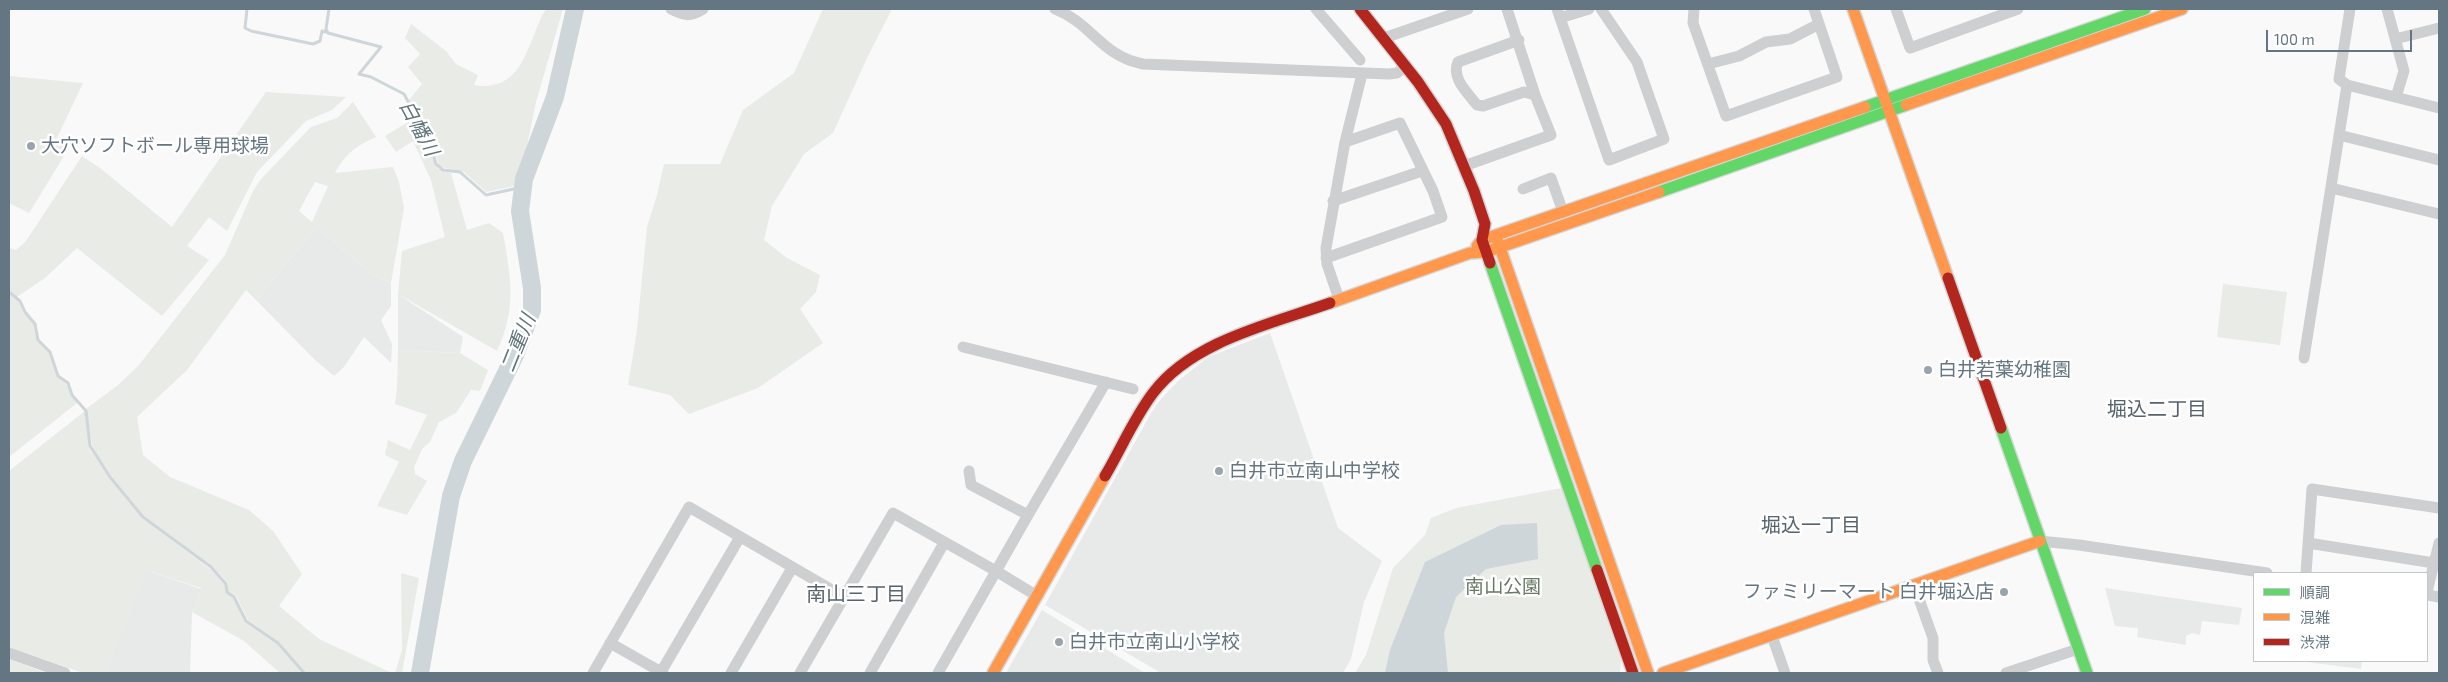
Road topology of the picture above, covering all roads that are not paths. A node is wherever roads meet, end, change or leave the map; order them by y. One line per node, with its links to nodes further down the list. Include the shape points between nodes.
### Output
1 (671, 9): 2 (street, via 692,15)
2 (703, 9)
3 (1055, 9): 28 (street, via 1071,16 1111,52 1128,62)
4 (1316, 9): 25 (street)
5 (1360, 9): 22 (street)
6 (1468, 9): 22 (street)
7 (1507, 9): 24 (street)
8 (1589, 9): 19 (street)
9 (1601, 9): 19 (street, via 1637,62 1664,139 1609,160)
10 (1694, 9): 26 (street, via 1693,23)
11 (1814, 9): 20 (street)
12 (1853, 9): 32 (street)
13 (1896, 9): 14 (street, via 1910,48)
14 (2018, 9)
15 (2144, 9): 32 (street)
16 (2182, 9): 34 (street)
17 (2350, 9): 29 (street, via 2339,79)
18 (2387, 9): 23 (street)
19 (1558, 14)
20 (1819, 24): 26 (street, via 1790,39 1766,42 1740,56); 26 (street, via 1837,77 1726,116)
21 (2439, 28): 23 (street)
22 (1384, 38): 27 (street)
23 (2395, 39): 31 (street, via 2404,71)
24 (1519, 40): 30 (street); 30 (street, via 1458,62 1455,76 1477,105 1483,106 1524,92)
25 (1360, 60)
26 (1708, 64)
27 (1406, 66): 28 (street, via 1397,73); 38 (street, via 1446,124)
28 (1362, 74): 36 (street)
29 (2347, 85): 31 (street); 35 (street)
30 (1535, 95): 38 (street, via 1551,135)
31 (2396, 97): 33 (street)
32 (1884, 99): 34 (street); 43 (street)
33 (2439, 108)
34 (1889, 110): 48 (street); 61 (street)
35 (2339, 135): 37 (street); 41 (street)
36 (1345, 142): 39 (street, via 1400,123); 42 (street)
37 (2439, 160)
38 (1464, 166): 45 (street)
39 (1422, 171): 42 (street); 51 (street, via 1442,217)
40 (1523, 188): 43 (street, via 1551,178)
41 (2331, 188): 44 (street); 54 (street)
42 (1333, 200): 51 (street)
43 (1563, 212): 46 (street)
44 (2439, 214)
45 (1485, 224): 46 (street); 47 (street)
46 (1496, 236): 47 (street); 48 (street)
47 (1482, 240): 49 (street); 50 (street)
48 (1500, 247): 49 (street); 87 (street)
49 (1486, 252): 50 (street); 86 (street)
50 (1470, 253): 52 (street)
51 (1326, 258): 52 (street)
52 (1339, 299): 72 (street, via 1213,345 1166,376 1133,426)
53 (963, 346): 55 (street)
54 (2304, 358)
55 (1106, 382): 56 (street); 59 (street)
56 (1133, 389)
57 (969, 471): 59 (street, via 971,485)
58 (2439, 508): 63 (street, via 2312,489)
59 (1028, 515): 67 (street)
60 (740, 537): 66 (street); 75 (street, via 689,507); 80 (street)
61 (2040, 541): 68 (street); 70 (street); 76 (street)
62 (944, 543): 67 (street); 73 (street, via 893,513); 83 (street)
63 (2308, 543): 65 (street); 69 (street)
64 (2439, 543): 65 (street)
65 (2434, 563): 71 (street)
66 (792, 568): 73 (street); 81 (street)
67 (996, 571): 72 (street); 84 (street)
68 (2260, 572)
69 (2306, 572)
70 (1914, 585): 74 (street); 90 (street, via 1933,638 1933,660)
71 (2428, 589)
72 (1037, 596): 85 (street)
73 (844, 597): 82 (street)
74 (1772, 636): 88 (street); 89 (street)
75 (610, 643): 79 (street); 80 (street)
76 (2078, 649): 91 (street); 92 (street)
77 (9, 652): 78 (street)
78 (65, 673)
79 (593, 673)
80 (662, 673)
81 (732, 673)
82 (800, 673)
83 (870, 673)
84 (938, 673)
85 (993, 673)
86 (1633, 673)
87 (1648, 673)
88 (1663, 673)
89 (1785, 673)
90 (1938, 673)
91 (2006, 673)
92 (2087, 673)

